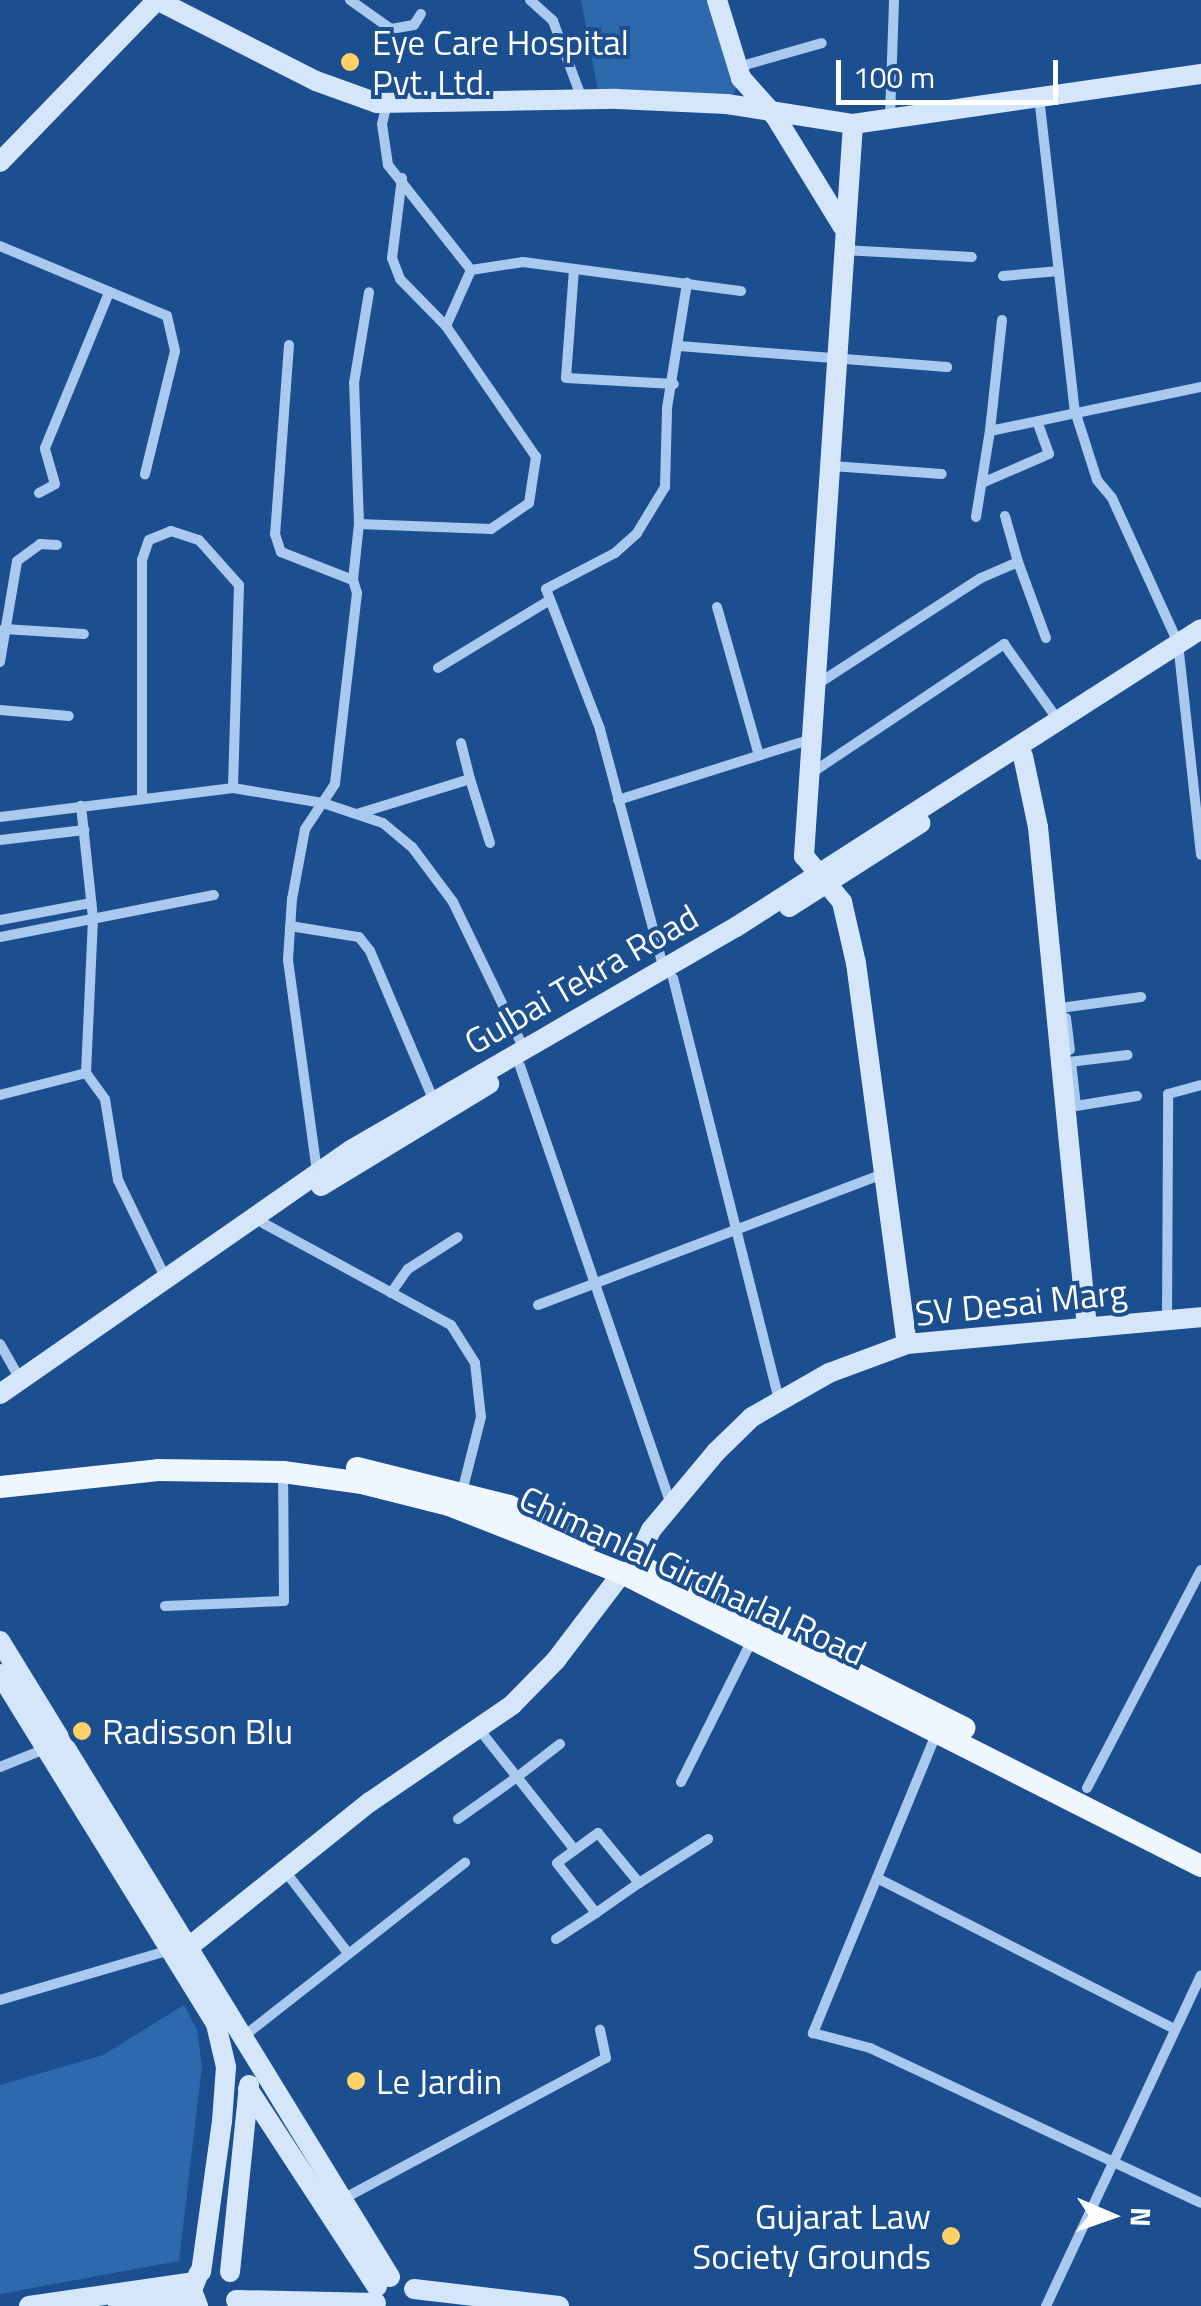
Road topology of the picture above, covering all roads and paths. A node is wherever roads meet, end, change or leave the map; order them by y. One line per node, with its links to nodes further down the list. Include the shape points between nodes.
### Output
1 (138, 0): 17 (main road)
2 (157, 0): 13 (main road, via 316,81); 18 (main road)
3 (350, 0): 7 (street, via 390,29 414,25)
4 (530, 0): 12 (street, via 553,21)
5 (717, 0): 9 (main road)
6 (894, 0): 15 (street)
7 (420, 14)
8 (822, 43): 9 (street)
9 (738, 67): 14 (main road)
10 (1201, 74): 11 (main road)
11 (1039, 96): 15 (main road); 26 (street)
12 (582, 99): 13 (main road); 14 (main road, via 727,104)
13 (388, 102): 19 (street, via 383,150)
14 (775, 116): 16 (main road); 20 (main road)
15 (890, 116): 16 (main road)
16 (854, 124): 20 (main road)
17 (0, 143)
18 (0, 162)
19 (402, 177): 25 (street); 33 (street, via 392,258 400,280)
20 (843, 227): 22 (main road)
21 (0, 246): 31 (street)
22 (842, 250): 23 (street); 36 (main road)
23 (972, 256)
24 (574, 269): 25 (street, via 522,262); 28 (street); 38 (street, via 566,378)
25 (471, 270): 33 (street)
26 (1059, 271): 27 (street); 40 (street)
27 (1003, 276)
28 (687, 283): 29 (street); 35 (street)
29 (741, 291)
30 (369, 292): 50 (street, via 354,383)
31 (110, 294): 44 (street, via 167,316 174,329); 47 (street, via 45,448 55,484)
32 (1002, 320): 42 (street)
33 (446, 326): 50 (street, via 536,458 529,503 491,530)
34 (289, 345): 53 (street, via 275,534 281,552)
35 (680, 346): 36 (street); 38 (street)
36 (840, 356): 37 (street); 43 (main road)
37 (947, 367)
38 (674, 384): 54 (street, via 665,487 638,532 615,553 546,590)
39 (1201, 387): 40 (street)
40 (1075, 410): 41 (street); 61 (street, via 1096,480 1112,498)
41 (1038, 423): 42 (street); 46 (street, via 1049,454)
42 (990, 431): 46 (street)
43 (832, 466): 45 (street); 64 (main road)
44 (145, 474)
45 (942, 474)
46 (982, 483): 48 (street)
47 (39, 493)
48 (976, 516)
49 (1005, 516): 52 (street)
50 (359, 524): 53 (street)
51 (57, 545): 56 (street, via 40,544 17,562)
52 (1018, 562): 59 (street); 64 (street, via 981,578)
53 (353, 580): 77 (street, via 357,593 334,784)
54 (550, 600): 63 (street); 76 (street, via 600,729)
55 (717, 607): 70 (street)
56 (4, 629): 58 (street); 62 (street)
57 (1201, 629): 61 (main road, Gulbai Tekra Road)
58 (84, 634)
59 (1046, 638)
60 (1201, 644): 61 (main road, Gulbai Tekra Road)
61 (1179, 651): 67 (main road, Gulbai Tekra Road); 71 (main road, Gulbai Tekra Road); 84 (street)
62 (0, 662)
63 (438, 668)
64 (815, 686): 68 (main road)
65 (0, 710): 66 (street)
66 (69, 716)
67 (1058, 720): 72 (street, via 1004,644); 85 (main road, Gulbai Tekra Road)
68 (812, 739): 70 (street); 72 (main road)
69 (461, 743): 73 (street)
70 (760, 756): 76 (street)
71 (1023, 756): 85 (main road, Gulbai Tekra Road); 94 (main road)
72 (809, 775): 85 (main road, via 804,856)
73 (470, 780): 79 (street); 83 (street)
74 (233, 788): 75 (street); 75 (street, via 239,585 199,540 171,531 149,540 142,560); 77 (street)
75 (142, 796): 78 (street)
76 (618, 800): 92 (street)
77 (322, 804): 79 (street); 90 (street, via 305,829)
78 (82, 806): 80 (street); 81 (street)
79 (356, 814): 96 (street, via 383,823 412,848 453,902)
80 (0, 817)
81 (84, 830): 82 (street); 87 (street)
82 (0, 840)
83 (490, 842)
84 (1201, 855)
85 (819, 879): 92 (main road, Gulbai Tekra Road); 105 (main road, via 842,902 856,963)
86 (214, 896): 88 (street)
87 (91, 903): 88 (street); 89 (street)
88 (92, 918): 91 (street); 98 (street)
89 (0, 920)
90 (290, 926): 102 (street, via 344,933 370,951); 104 (street, via 288,960)
91 (0, 937)
92 (669, 974): 96 (main road, Gulbai Tekra Road); 107 (street)
93 (1141, 997): 94 (street)
94 (1059, 1008): 97 (main road)
95 (1128, 1055): 97 (street)
96 (522, 1057): 102 (main road, Gulbai Tekra Road); 106 (main road, Gulbai Tekra Road); 110 (street)
97 (1067, 1058): 103 (main road)
98 (86, 1073): 100 (street); 109 (street, via 105,1099 118,1180)
99 (1201, 1085): 114 (street, via 1168,1094)
100 (0, 1095)
101 (1137, 1096): 103 (street)
102 (434, 1100): 104 (main road, Gulbai Tekra Road)
103 (1070, 1107): 115 (main road)
104 (317, 1173): 109 (main road, Gulbai Tekra Road)
105 (881, 1175): 107 (street); 117 (main road)
106 (263, 1223): 111 (street); 121 (main road, Gulbai Tekra Road)
107 (735, 1226): 110 (street); 120 (street)
108 (458, 1237): 111 (street, via 408,1269)
109 (165, 1277): 118 (main road, Gulbai Tekra Road)
110 (595, 1283): 112 (street); 126 (street)
111 (391, 1292): 125 (street, via 452,1325 475,1363 481,1416)
112 (538, 1305)
113 (1201, 1318): 114 (main road, SV Desai Marg)
114 (1167, 1320): 115 (main road, SV Desai Marg)
115 (1088, 1328): 117 (main road, SV Desai Marg)
116 (0, 1344): 118 (street)
117 (907, 1344): 120 (main road, SV Desai Marg)
118 (20, 1378): 119 (main road, Gulbai Tekra Road)
119 (0, 1394)
120 (779, 1399): 126 (main road, SV Desai Marg, via 716,1452)
121 (0, 1407)
122 (0, 1472): 125 (main road, Chimanlal Girdharlal Road, via 235,1455 367,1470)
123 (283, 1472): 124 (main road, Chimanlal Girdharlal Road, via 158,1470); 127 (main road, Chimanlal Girdharlal Road, via 449,1505); 129 (street, via 284,1601)
124 (0, 1487)
125 (462, 1492): 127 (main road, Chimanlal Girdharlal Road)
126 (671, 1506): 127 (main road, SV Desai Marg)
127 (628, 1568): 130 (main road, Chimanlal Girdharlal Road); 134 (main road, SV Desai Marg, via 556,1660 512,1705); 141 (main road, Chimanlal Girdharlal Road)
128 (1201, 1571): 141 (street)
129 (165, 1606)
130 (752, 1640): 135 (main road, Chimanlal Girdharlal Road); 140 (street)
131 (0, 1641): 153 (main road)
132 (0, 1674): 133 (main road)
133 (7, 1700): 137 (main road)
134 (478, 1727): 139 (street); 148 (main road, SV Desai Marg)
135 (937, 1732): 147 (main road, Chimanlal Girdharlal Road); 149 (street)
136 (560, 1744): 139 (street)
137 (45, 1749): 138 (street); 153 (main road)
138 (0, 1767)
139 (517, 1777): 142 (street); 145 (street)
140 (681, 1782)
141 (1086, 1788): 144 (main road, Chimanlal Girdharlal Road)
142 (458, 1819)
143 (708, 1839): 150 (street)
144 (1201, 1848)
145 (574, 1849): 150 (street, via 598,1833); 151 (street, via 558,1863)
146 (466, 1863): 154 (street)
147 (1201, 1866)
148 (284, 1870): 153 (main road, SV Desai Marg); 154 (street)
149 (877, 1878): 157 (street); 162 (street, via 813,2032 870,2048)
150 (638, 1883): 151 (street)
151 (596, 1913): 152 (street)
152 (556, 1939)
153 (182, 1947): 156 (street); 159 (main road); 165 (main road, via 216,2024 226,2067)
154 (348, 1953): 159 (street)
155 (1201, 1975): 157 (street)
156 (0, 2000)
157 (1174, 2029): 162 (street)
158 (600, 2030): 163 (street, via 606,2058)
159 (244, 2036): 160 (main road)
160 (252, 2056): 161 (main road); 163 (main road)
161 (248, 2089): 166 (main road); 167 (main road)
162 (1111, 2161): 164 (street); 172 (street)
163 (342, 2199): 167 (main road)
164 (1201, 2203)
165 (196, 2289): 166 (main road, via 216,2266); 169 (main road); 170 (main road)
166 (234, 2290): 167 (main road)
167 (379, 2293): 168 (main road, via 406,2280)
168 (413, 2298): 171 (main road)
169 (30, 2306)
170 (118, 2306)
171 (559, 2306)
172 (1046, 2306)

